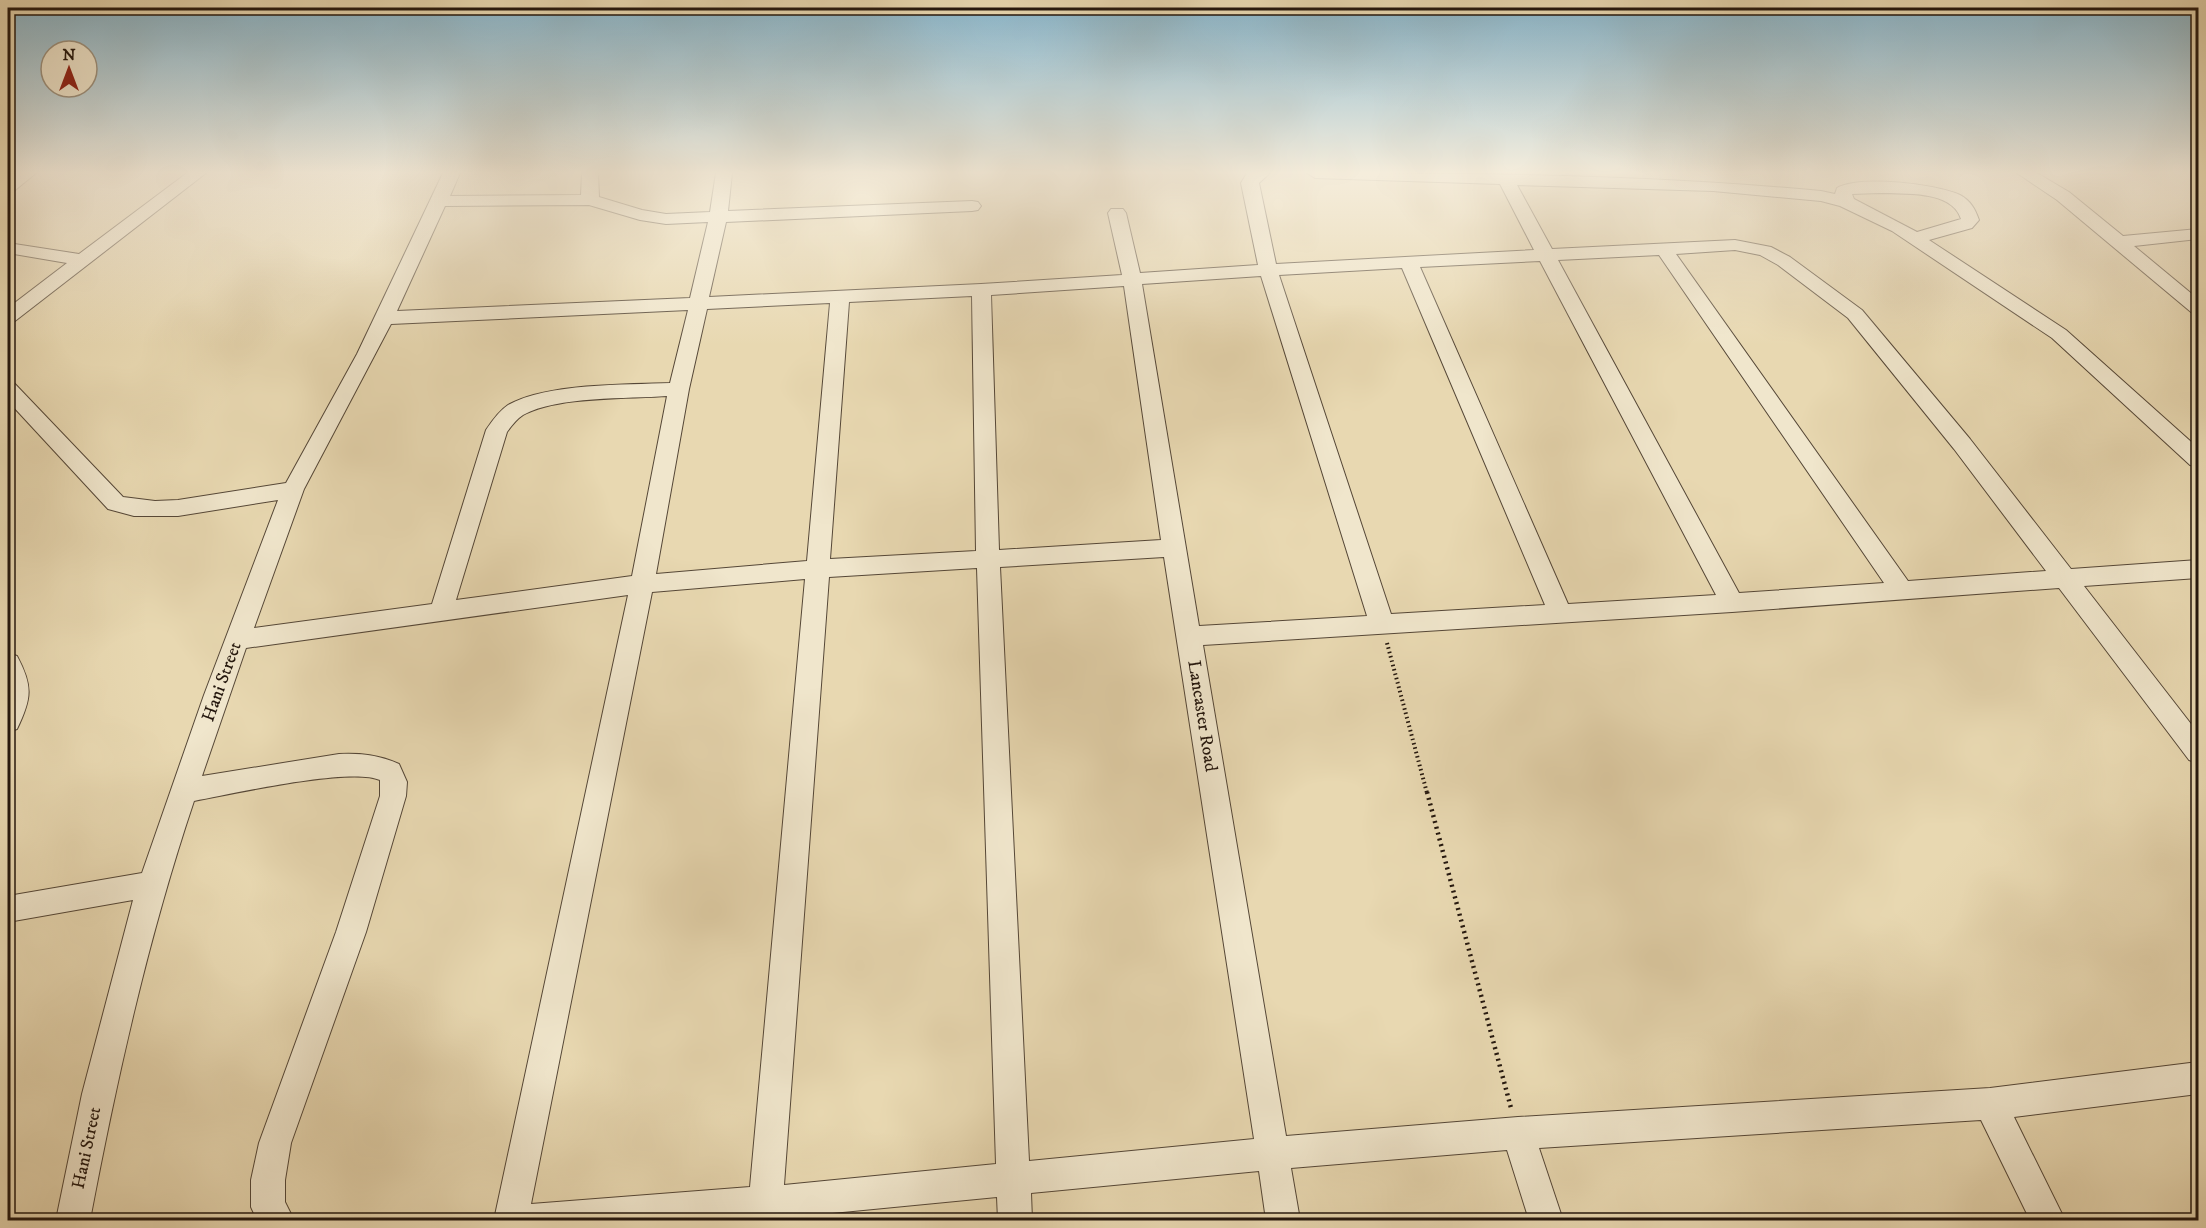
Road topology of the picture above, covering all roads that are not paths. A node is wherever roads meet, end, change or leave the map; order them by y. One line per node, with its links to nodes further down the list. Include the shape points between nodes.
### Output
1 (121, 230): 16 (street)
2 (427, 230): 25 (street, Hani Street)
3 (715, 230): 22 (street)
4 (1121, 230): 19 (street, Lancaster Road)
5 (1260, 230): 18 (street)
6 (1533, 230): 15 (street)
7 (1903, 230): 11 (street)
8 (1943, 230): 11 (street)
9 (2106, 230): 12 (street)
10 (2199, 234): 12 (street)
11 (1915, 238): 28 (street, via 2068,340)
12 (2120, 242): 23 (street)
13 (8, 248): 16 (street)
14 (1664, 249): 15 (street); 34 (street, via 1735,245 1765,251 1855,314 1962,444); 36 (street)
15 (1546, 255): 17 (street); 37 (street)
16 (81, 260): 24 (street)
17 (1409, 263): 18 (street); 39 (street)
18 (1268, 270): 19 (street); 40 (street)
19 (1134, 280): 20 (street); 30 (street, Lancaster Road)
20 (981, 290): 21 (street); 31 (street)
21 (840, 297): 22 (street); 33 (street)
22 (698, 302): 25 (street); 27 (street)
23 (2199, 309)
24 (8, 317)
25 (384, 318): 29 (street, Hani Street)
26 (8, 388): 29 (street, via 116,503 130,508 168,509)
27 (679, 389): 35 (street); 38 (street, via 552,399 518,409 506,418 497,430)
28 (2199, 460)
29 (293, 489): 42 (street, Hani Street)
30 (1173, 548): 31 (street); 41 (street, Lancaster Road)
31 (988, 560): 33 (street); 53 (street)
32 (2199, 569): 34 (street)
33 (817, 570): 35 (street); 54 (street)
34 (2065, 580): 36 (street); 45 (street)
35 (642, 584): 38 (street); 57 (street)
36 (1901, 589): 37 (street)
37 (1732, 603): 39 (street)
38 (441, 612): 42 (street)
39 (1560, 613): 40 (street)
40 (1382, 625): 41 (street)
41 (1189, 636): 52 (street, Lancaster Road)
42 (237, 640): 46 (street, Hani Street)
43 (8, 663): 44 (street, via 18,681 18,697)
44 (8, 721)
45 (2199, 752)
46 (183, 791): 47 (street, Hani Street); 56 (street, via 339,765 380,767 390,772 394,782 351,932 275,1143 268,1207)
47 (152, 884): 48 (street); 55 (street, Hani Street, via 98,1094)
48 (8, 909)
49 (2199, 1078): 50 (street)
50 (1990, 1104): 51 (street); 62 (street)
51 (1518, 1133): 52 (street); 61 (street)
52 (1274, 1153): 53 (street); 60 (street, Lancaster Road)
53 (1013, 1177): 54 (street); 59 (street)
54 (765, 1212): 58 (street)
55 (73, 1221)
56 (277, 1221)
57 (511, 1221)
58 (533, 1221)
59 (1015, 1221)
60 (1283, 1221)
61 (1546, 1221)
62 (2048, 1221)

